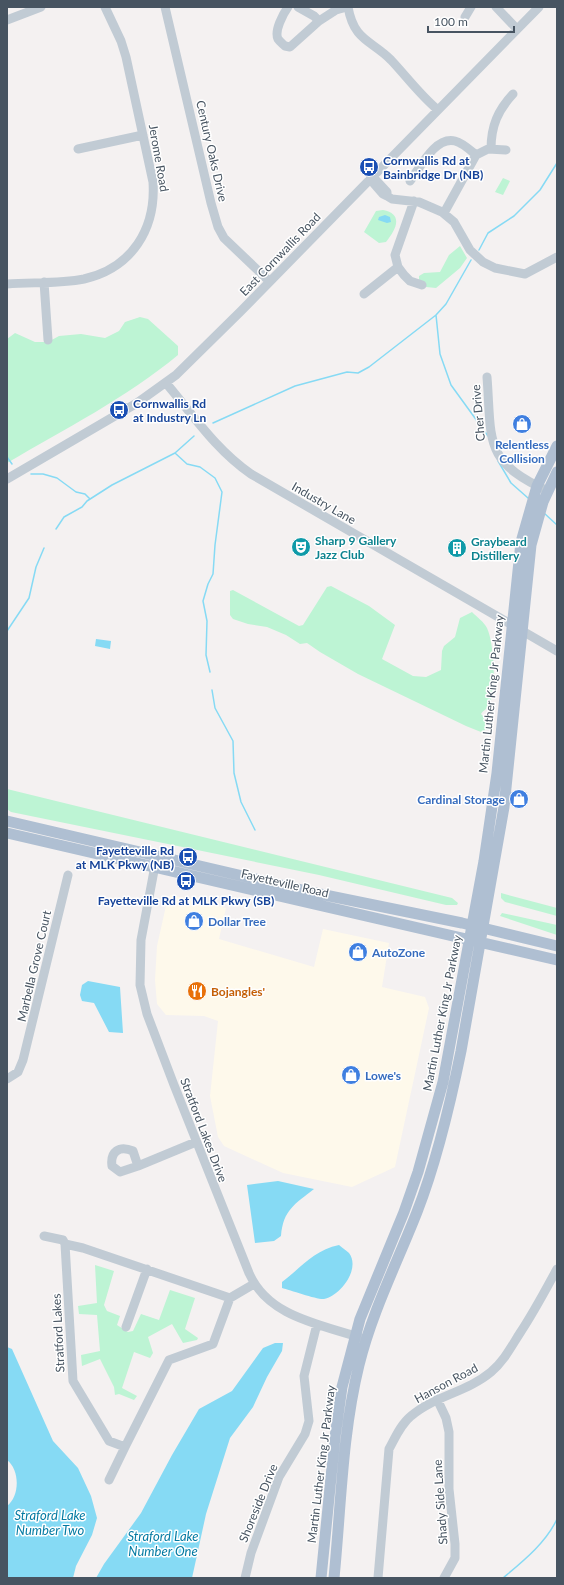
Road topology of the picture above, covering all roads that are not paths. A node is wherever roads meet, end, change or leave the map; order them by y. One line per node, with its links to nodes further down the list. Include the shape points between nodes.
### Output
1 (41, 7): 11 (street)
2 (105, 7): 16 (street, Jerome Road, via 121,41)
3 (165, 7): 27 (street, Century Oaks Drive, via 218,227 229,243)
4 (288, 7): 12 (street, via 277,35 285,46 290,47)
5 (298, 7): 12 (street)
6 (348, 7): 12 (street, via 336,10); 15 (street, via 353,24 363,37 391,60 419,93)
7 (471, 7): 10 (street)
8 (496, 7): 13 (street)
9 (539, 7): 13 (street, East Cornwallis Road)
10 (465, 17)
11 (7, 20)
12 (320, 21)
13 (517, 29): 15 (street, East Cornwallis Road)
14 (513, 94): 17 (street, via 496,118)
15 (438, 110): 21 (street, East Cornwallis Road)
16 (143, 135): 18 (street); 28 (street, Jerome Road, via 154,198 152,214 139,242 119,264 97,276)
17 (491, 148): 19 (street); 20 (street)
18 (78, 149)
19 (506, 150)
20 (476, 155): 22 (street, via 459,142 443,143 434,149); 24 (street)
21 (372, 178): 23 (street, via 387,196); 27 (street, East Cornwallis Road)
22 (410, 181)
23 (414, 201): 24 (street); 26 (street, via 408,224 395,251)
24 (444, 213): 25 (street, via 458,227 470,250 483,262 495,268 525,274)
25 (557, 257)
26 (398, 267): 30 (street, via 410,281); 31 (street)
27 (269, 281): 34 (street, East Cornwallis Road, via 189,364)
28 (44, 282): 29 (street, Jerome Road); 32 (street)
29 (7, 284)
30 (422, 285)
31 (364, 294)
32 (48, 340)
33 (487, 377): 38 (street, Cher Drive, via 494,449 507,466)
34 (166, 383): 37 (street, East Cornwallis Road, via 137,403); 40 (street, Industry Lane, via 213,441 242,468)
35 (557, 446): 38 (main road, Martin Luther King Jr Parkway)
36 (557, 472): 39 (main road, Martin Luther King Jr Parkway)
37 (7, 479)
38 (537, 486): 39 (street, Cher Drive); 40 (main road, Martin Luther King Jr Parkway, via 520,542)
39 (548, 491): 41 (main road, Martin Luther King Jr Parkway, via 532,544)
40 (511, 624): 41 (street, Industry Lane); 48 (main road, Martin Luther King Jr Parkway, via 497,773)
41 (522, 630): 42 (street, Industry Lane); 49 (main road, Martin Luther King Jr Parkway, via 507,788)
42 (557, 650)
43 (7, 821): 45 (main road, Fayetteville Road)
44 (7, 833): 46 (main road, Fayetteville Road)
45 (157, 856): 46 (street, Stratford Lakes Drive); 48 (main road, Fayetteville Road, via 352,902)
46 (155, 867): 50 (main road, Fayetteville Road); 55 (street, Stratford Lakes Drive, via 141,940 140,985 147,1014)
47 (68, 875): 54 (street, Marbella Grove Court, via 24,1060 18,1072)
48 (471, 926): 49 (main road, Fayetteville Road); 50 (main road, Martin Luther King Jr Parkway)
49 (483, 928): 51 (main road, Martin Luther King Jr Parkway); 52 (main road, Fayetteville Road)
50 (469, 939): 51 (main road, Fayetteville Road); 65 (main road, Martin Luther King Jr Parkway, via 443,1082 430,1134 404,1212 368,1297)
51 (480, 942): 53 (main road, Fayetteville Road); 66 (main road, Martin Luther King Jr Parkway, via 461,1051 438,1148 418,1210)
52 (557, 946)
53 (557, 960)
54 (7, 1079)
55 (196, 1142): 56 (street); 61 (street, Stratford Lakes Drive)
56 (138, 1166)
57 (44, 1236): 58 (street, via 63,1240)
58 (65, 1244): 59 (street); 68 (street, Stratford Lakes, via 73,1381 109,1441)
59 (146, 1269): 62 (street); 64 (street)
60 (557, 1269): 67 (street, Hanson Road, via 536,1310 500,1364 468,1387)
61 (254, 1284): 62 (street); 63 (street, Stratford Lakes Drive, via 266,1298 286,1313)
62 (230, 1298): 68 (street, via 213,1344 169,1360)
63 (317, 1324): 65 (street, Stratford Lakes Drive); 70 (street, Shoreside Drive, via 304,1376 309,1421 305,1434 279,1477 251,1553)
64 (126, 1327)
65 (355, 1336): 66 (street, Stratford Lakes Drive); 71 (main road, Martin Luther King Jr Parkway, via 339,1404)
66 (366, 1340): 72 (main road, Martin Luther King Jr Parkway, via 347,1429)
67 (437, 1399): 73 (street, Hanson Road, via 409,1417 389,1449); 74 (street, Shady Side Lane, via 449,1432 448,1488 455,1544 455,1558)
68 (125, 1446): 69 (street)
69 (110, 1480)
70 (246, 1578)
71 (321, 1578)
72 (334, 1578)
73 (378, 1578)
74 (444, 1578)

